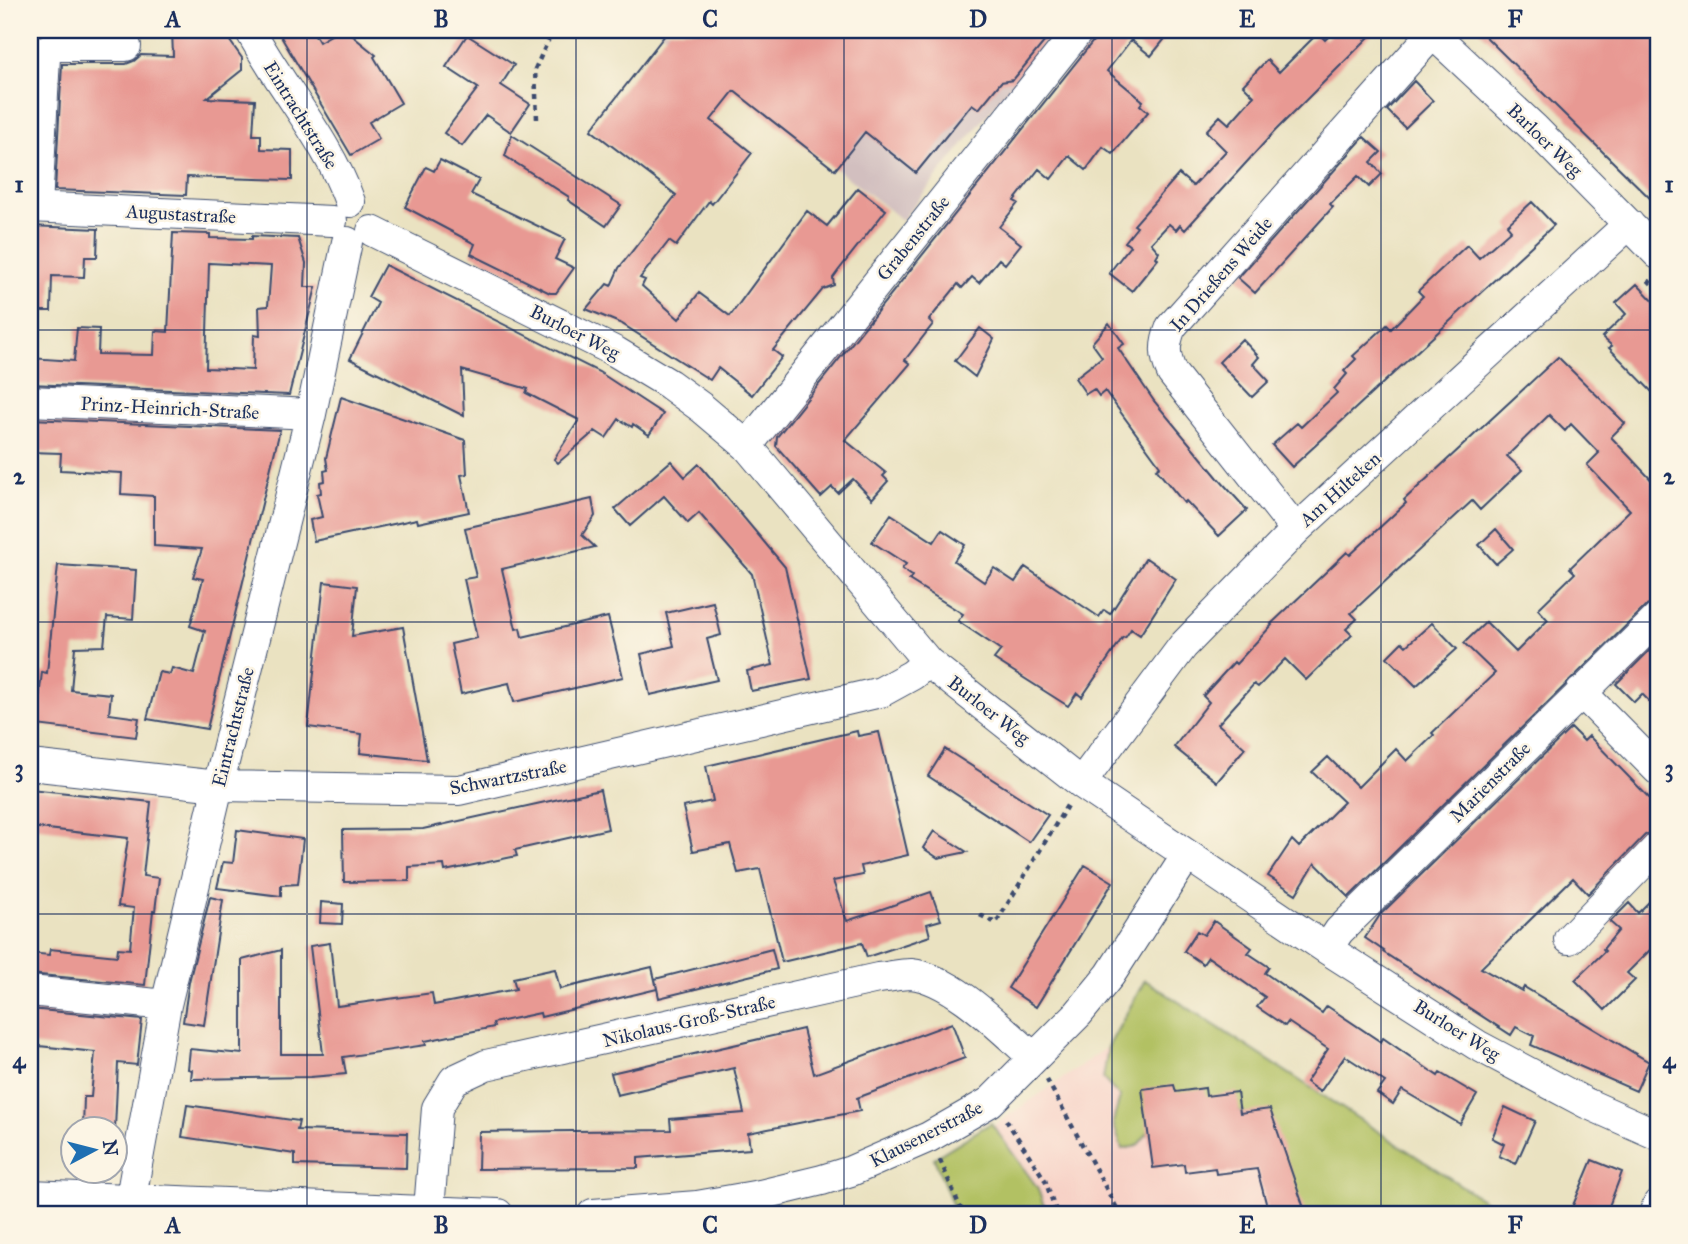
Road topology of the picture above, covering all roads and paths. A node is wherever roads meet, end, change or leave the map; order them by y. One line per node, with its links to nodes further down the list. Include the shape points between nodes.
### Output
1 (250, 30): 8 (street, Eintrachtstraße, via 344,186)
2 (553, 30): 6 (path, via 535,69)
3 (1079, 30): 13 (street, Grabenstraße)
4 (1431, 31): 9 (street, Barloer Weg); 14 (street, In Drießens Weide, via 1171,327 1165,342 1165,358 1172,373)
5 (126, 46): 7 (street, via 47,50)
6 (537, 119)
7 (34, 207): 8 (street, Augustastraße)
8 (350, 224): 12 (street, Eintrachtstraße); 13 (street, Burloer Weg, via 616,352 680,392)
9 (1629, 224): 10 (street, Barloer Weg); 14 (street, Am Hilteken)
10 (1658, 254)
11 (30, 401): 12 (street, Prinz-Heinrich-Straße)
12 (311, 414): 21 (street, Eintrachtstraße)
13 (747, 446): 16 (street, Burloer Weg)
14 (1296, 530): 20 (street, Am Hilteken, via 1183,646)
15 (1658, 618): 17 (street, Marienstraße)
16 (928, 662): 20 (street, Burloer Weg); 21 (street, Schwartzstraße, via 881,692 460,790)
17 (1581, 692): 19 (street); 26 (street, Marienstraße, via 1339,931)
18 (30, 765): 21 (street, Schwartzstraße)
19 (1658, 770)
20 (1081, 783): 23 (street, Burloer Weg); 24 (path, via 996,923)
21 (218, 786): 28 (street, Eintrachtstraße)
22 (1658, 847): 25 (street)
23 (1187, 855): 26 (street, Burloer Weg); 29 (street, Klausenerstraße, via 1110,975)
24 (980, 915)
25 (1569, 939)
26 (1327, 949): 31 (street, Burloer Weg, via 1477,1045)
27 (30, 991): 28 (street)
28 (166, 1005): 35 (street, Eintrachtstraße)
29 (1034, 1058): 30 (street, Klausenerstraße); 36 (street, Nikolaus-Groß-Straße, via 961,997 911,974 486,1065 454,1080 438,1108); 42 (path)
30 (990, 1102): 32 (street, Klausenerstraße); 41 (path, via 1000,1110 1045,1180)
31 (1658, 1135)
32 (929, 1137): 37 (street, Klausenerstraße, via 851,1171); 40 (path)
33 (30, 1195): 35 (street)
34 (1658, 1204): 43 (street)
35 (129, 1207): 36 (street)
36 (429, 1210): 38 (street)
37 (698, 1210): 39 (street, Klausenerstraße)
38 (498, 1214)
39 (593, 1214)
40 (963, 1214)
41 (1057, 1214)
42 (1120, 1214)
43 (1654, 1214)

